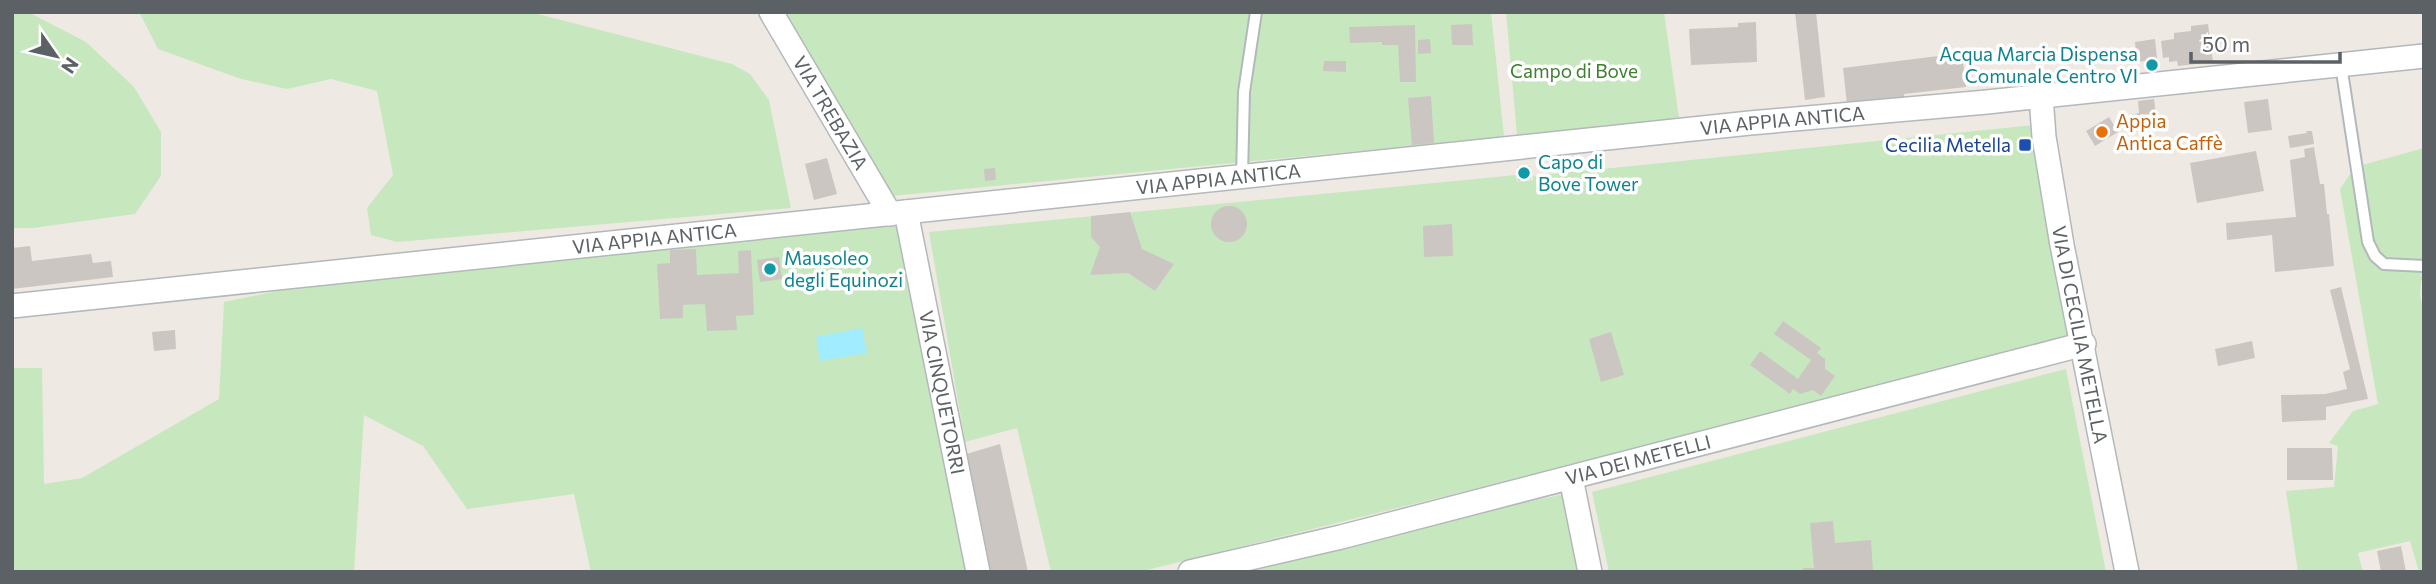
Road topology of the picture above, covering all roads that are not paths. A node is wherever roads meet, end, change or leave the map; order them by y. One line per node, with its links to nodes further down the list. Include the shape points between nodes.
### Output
1 (771, 12): 7 (street, VIA TREBAZIA)
2 (1256, 12): 6 (lane, via 1244,92)
3 (2424, 56): 4 (street, VIA APPIA ANTICA)
4 (2341, 65): 5 (street, VIA APPIA ANTICA); 8 (lane, via 2368,242 2384,264)
5 (2041, 96): 6 (street, VIA APPIA ANTICA); 10 (street, VIA DI CECILIA METELLA, via 2052,186)
6 (1242, 177): 7 (street, VIA APPIA ANTICA)
7 (898, 213): 9 (street, VIA APPIA ANTICA); 12 (street, VIA CINQUETORRI)
8 (2424, 266)
9 (12, 306)
10 (2084, 344): 11 (street, VIA DEI METELLI); 15 (street, VIA DI CECILIA METELLA)
11 (1571, 478): 13 (street, VIA DEI METELLI); 14 (street)
12 (978, 572)
13 (1190, 572)
14 (1590, 572)
15 (2127, 572)

